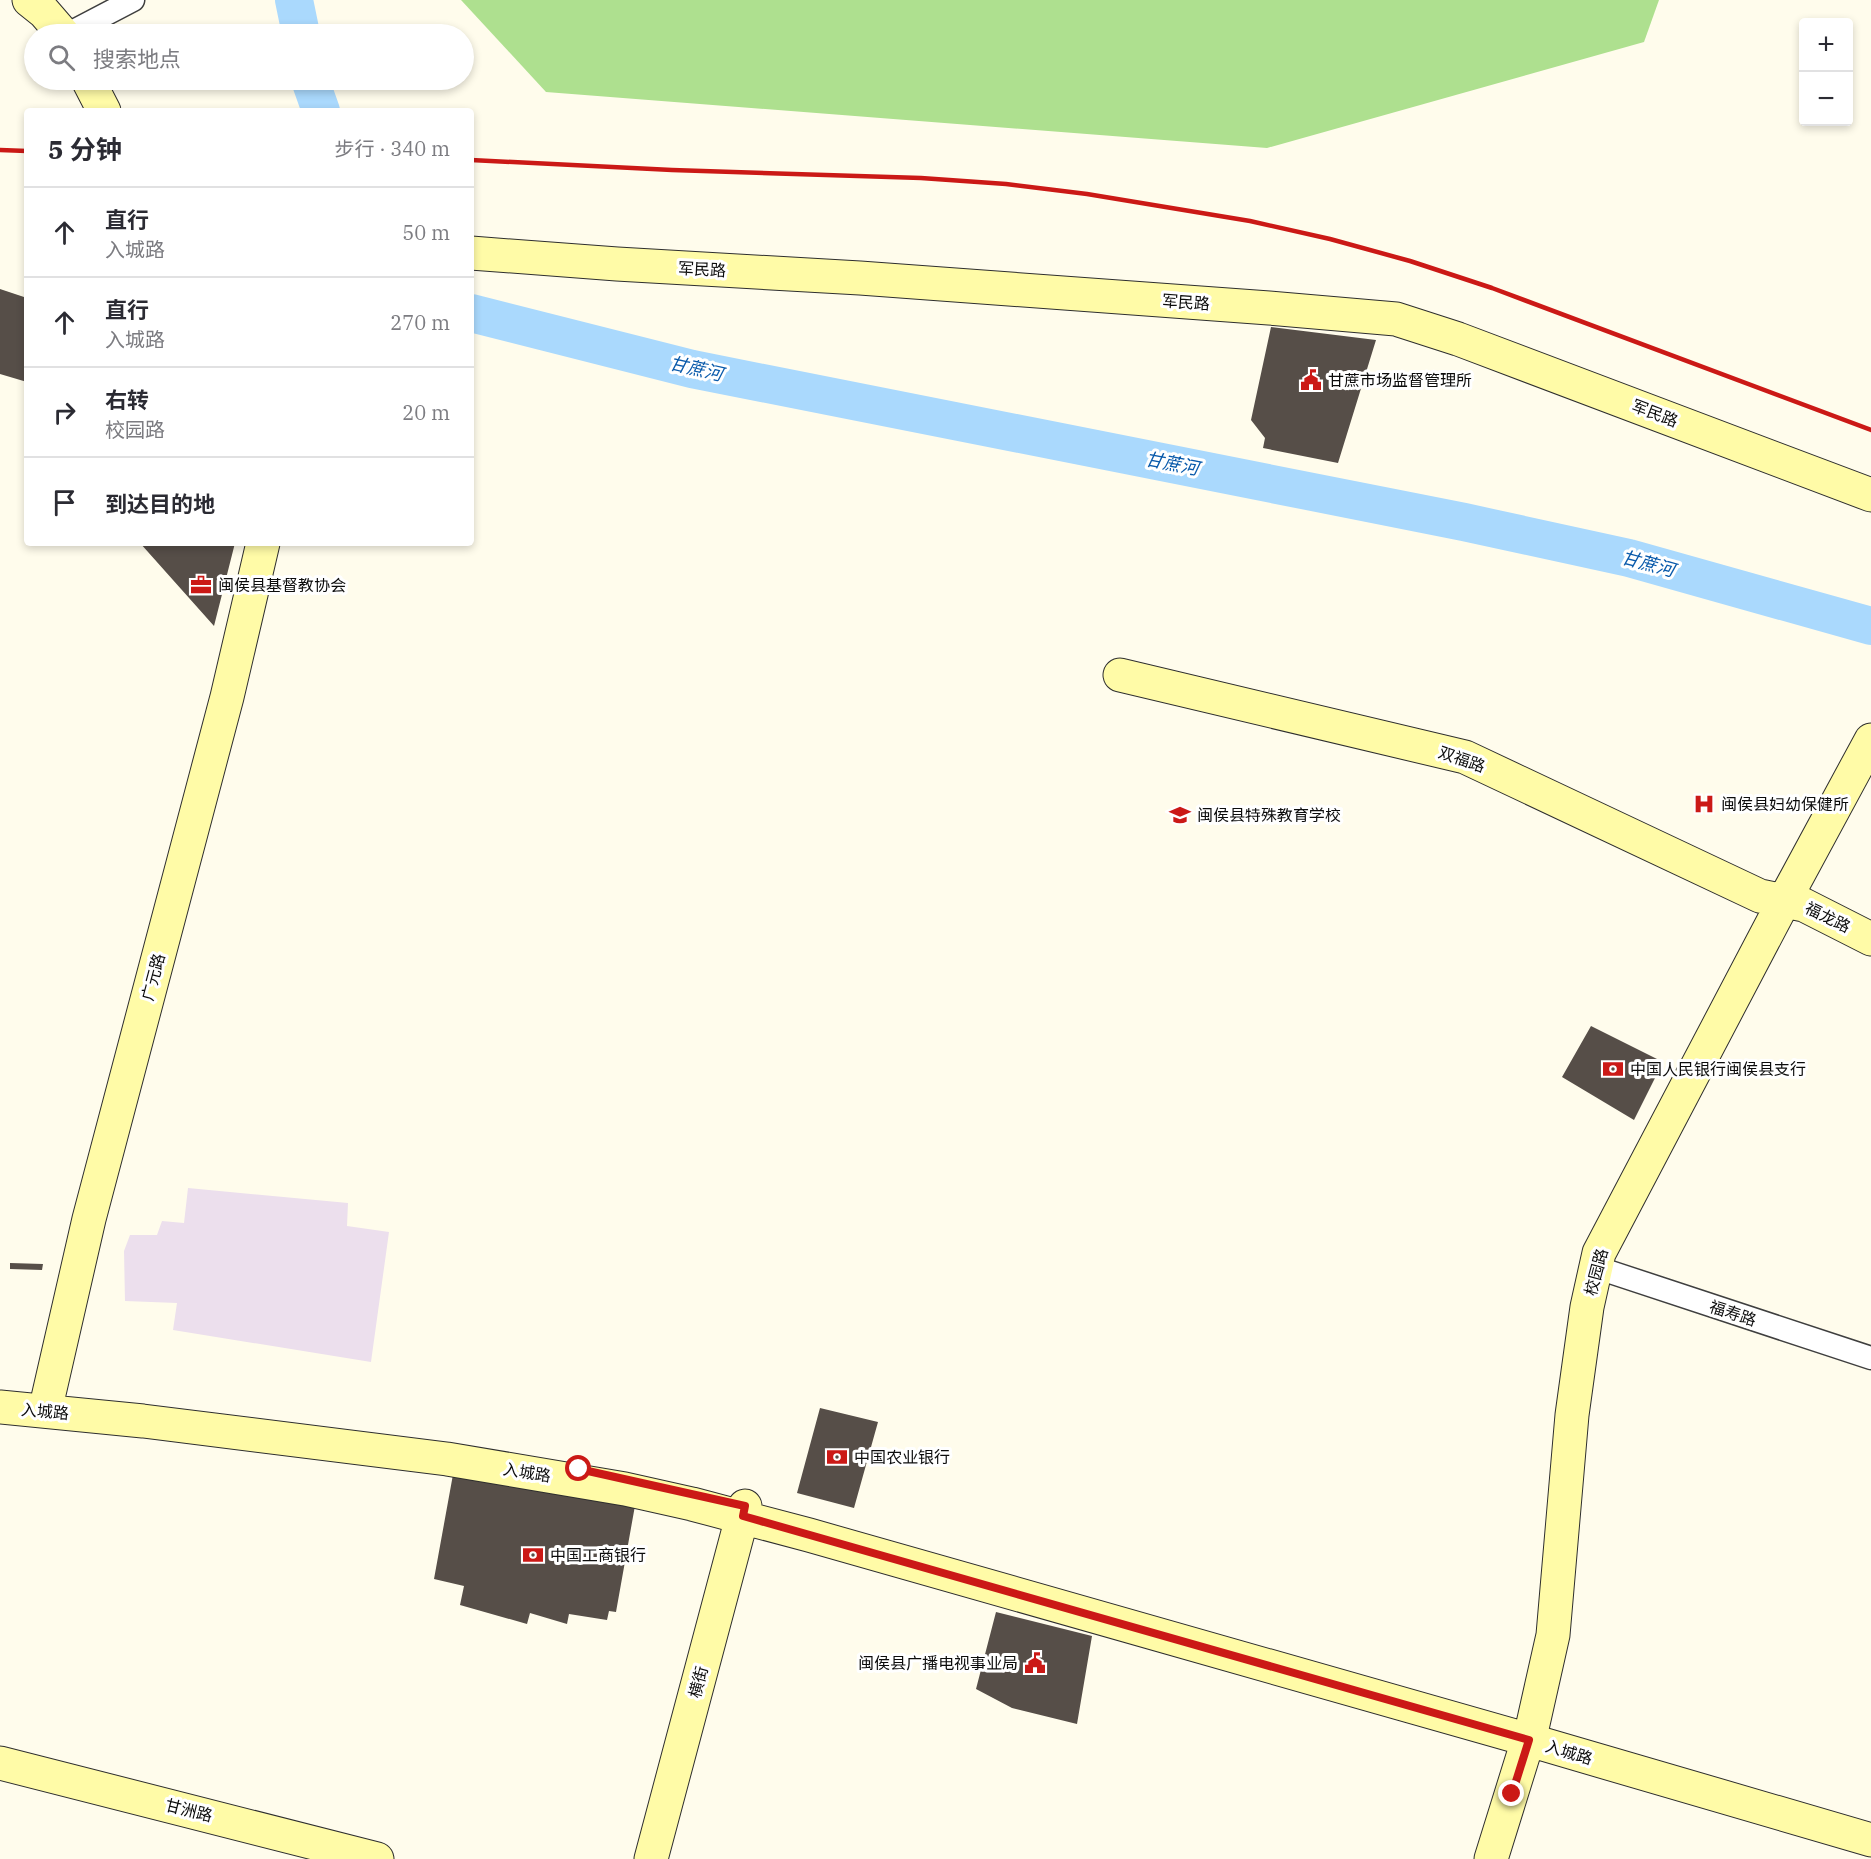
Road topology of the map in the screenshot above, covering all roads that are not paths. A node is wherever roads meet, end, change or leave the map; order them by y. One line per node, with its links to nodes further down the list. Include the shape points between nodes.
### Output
1 (28, 0): 3 (street)
2 (133, 0): 4 (street)
3 (54, 24)
4 (87, 24)
5 (93, 90): 6 (street)
6 (102, 108)
7 (474, 253): 8 (street, 军民路, via 1396,319)
8 (1871, 495)
9 (262, 546): 17 (street, 广元路, via 227,697 89,1219)
10 (1120, 675): 12 (street, 双福路, via 1465,757 1760,896)
11 (1871, 740): 12 (street, 校园路)
12 (1784, 901): 13 (street, 福龙路, via 1804,905); 14 (street, 校园路, via 1605,1240)
13 (1871, 939)
14 (1595, 1266): 15 (street, 福寿路); 20 (street, 校园路, via 1571,1425 1553,1635)
15 (1871, 1358)
16 (0, 1392): 17 (street, 入城路)
17 (46, 1404): 18 (street, 入城路); 19 (street, 入城路, via 177,1425 447,1459)
18 (0, 1407)
19 (744, 1511): 20 (street, 入城路); 25 (street, 横街)
20 (1531, 1732): 22 (street, 入城路); 23 (street, 入城路); 26 (street, 校园路)
21 (0, 1763): 24 (street, 甘洲路)
22 (1871, 1819)
23 (1871, 1840)
24 (377, 1859)
25 (651, 1859)
26 (1491, 1859)

